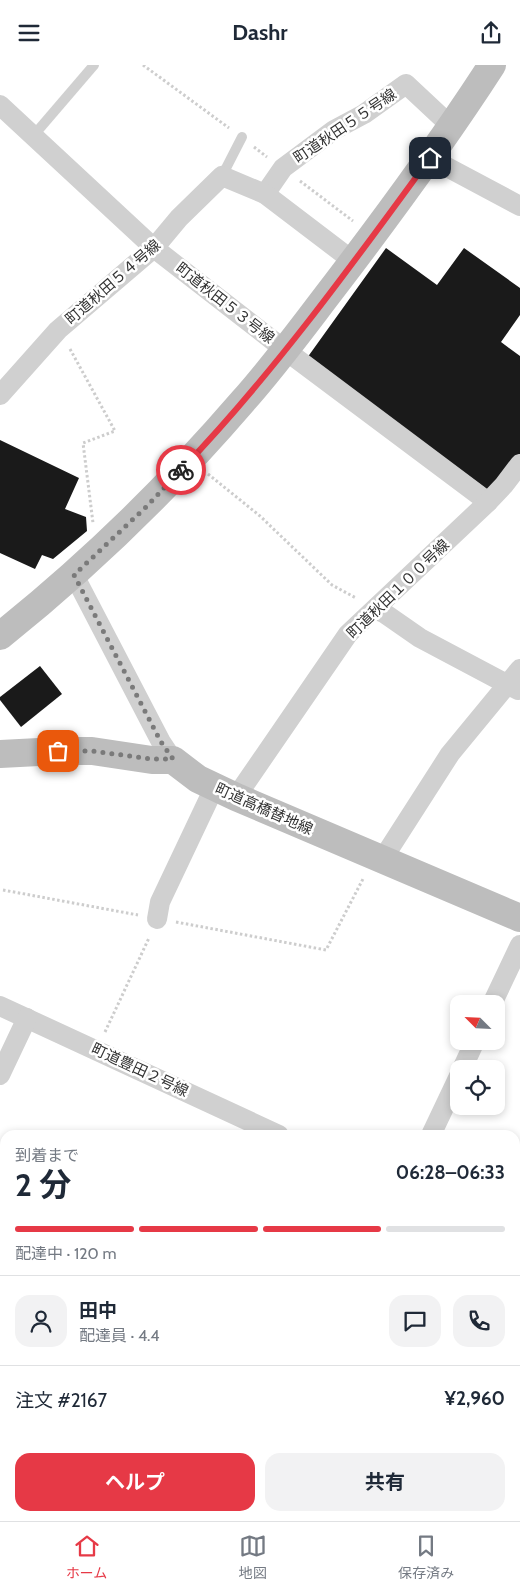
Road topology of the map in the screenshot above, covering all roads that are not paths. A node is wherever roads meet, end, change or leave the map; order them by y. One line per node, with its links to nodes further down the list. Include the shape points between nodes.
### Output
1 (94, 65): 5 (lane)
2 (492, 65): 4 (main road)
3 (0, 105): 5 (street, 町道秋田５３号線)
4 (452, 127): 7 (main road); 9 (street, 町道秋田５５号線, via 406,84 364,114 334,130 283,168)
5 (34, 135): 11 (street, 町道秋田５３号線)
6 (242, 137): 8 (lane)
7 (430, 158): 10 (street); 12 (main road)
8 (222, 176): 9 (street); 11 (street, 町道秋田５４号線, via 179,218)
9 (264, 194): 12 (street)
10 (520, 206)
11 (154, 249): 13 (street, 町道秋田５３号線); 14 (street, 町道秋田５４号線, via 58,330)
12 (354, 261): 13 (main road)
13 (285, 349): 16 (street, 町道秋田５３号線); 17 (main road, via 190,460)
14 (0, 395)
15 (520, 464): 16 (street, 町道秋田１００号線)
16 (488, 502): 18 (street, 町道秋田１００号線)
17 (74, 575): 19 (main road); 22 (street, via 161,742)
18 (375, 609): 20 (street, via 420,638); 23 (street, 町道秋田１００号線, via 348,634)
19 (0, 636)
20 (516, 682): 24 (street, via 450,754)
21 (0, 754): 22 (main road, via 92,751)
22 (173, 759): 23 (main road, 町道高橋替地線, via 192,775)
23 (225, 793): 24 (main road, 町道高橋替地線); 26 (street, 町道秋田１００号線, via 160,902)
24 (379, 858): 25 (main road, 町道高橋替地線)
25 (520, 918)
26 (157, 919)
27 (520, 945): 28 (street)
28 (496, 995)
29 (0, 1006): 30 (street, 町道豊田２号線)
30 (27, 1018): 31 (street); 33 (street, 町道豊田２号線)
31 (0, 1075)
32 (450, 1096): 34 (street)
33 (268, 1130)
34 (434, 1130)

